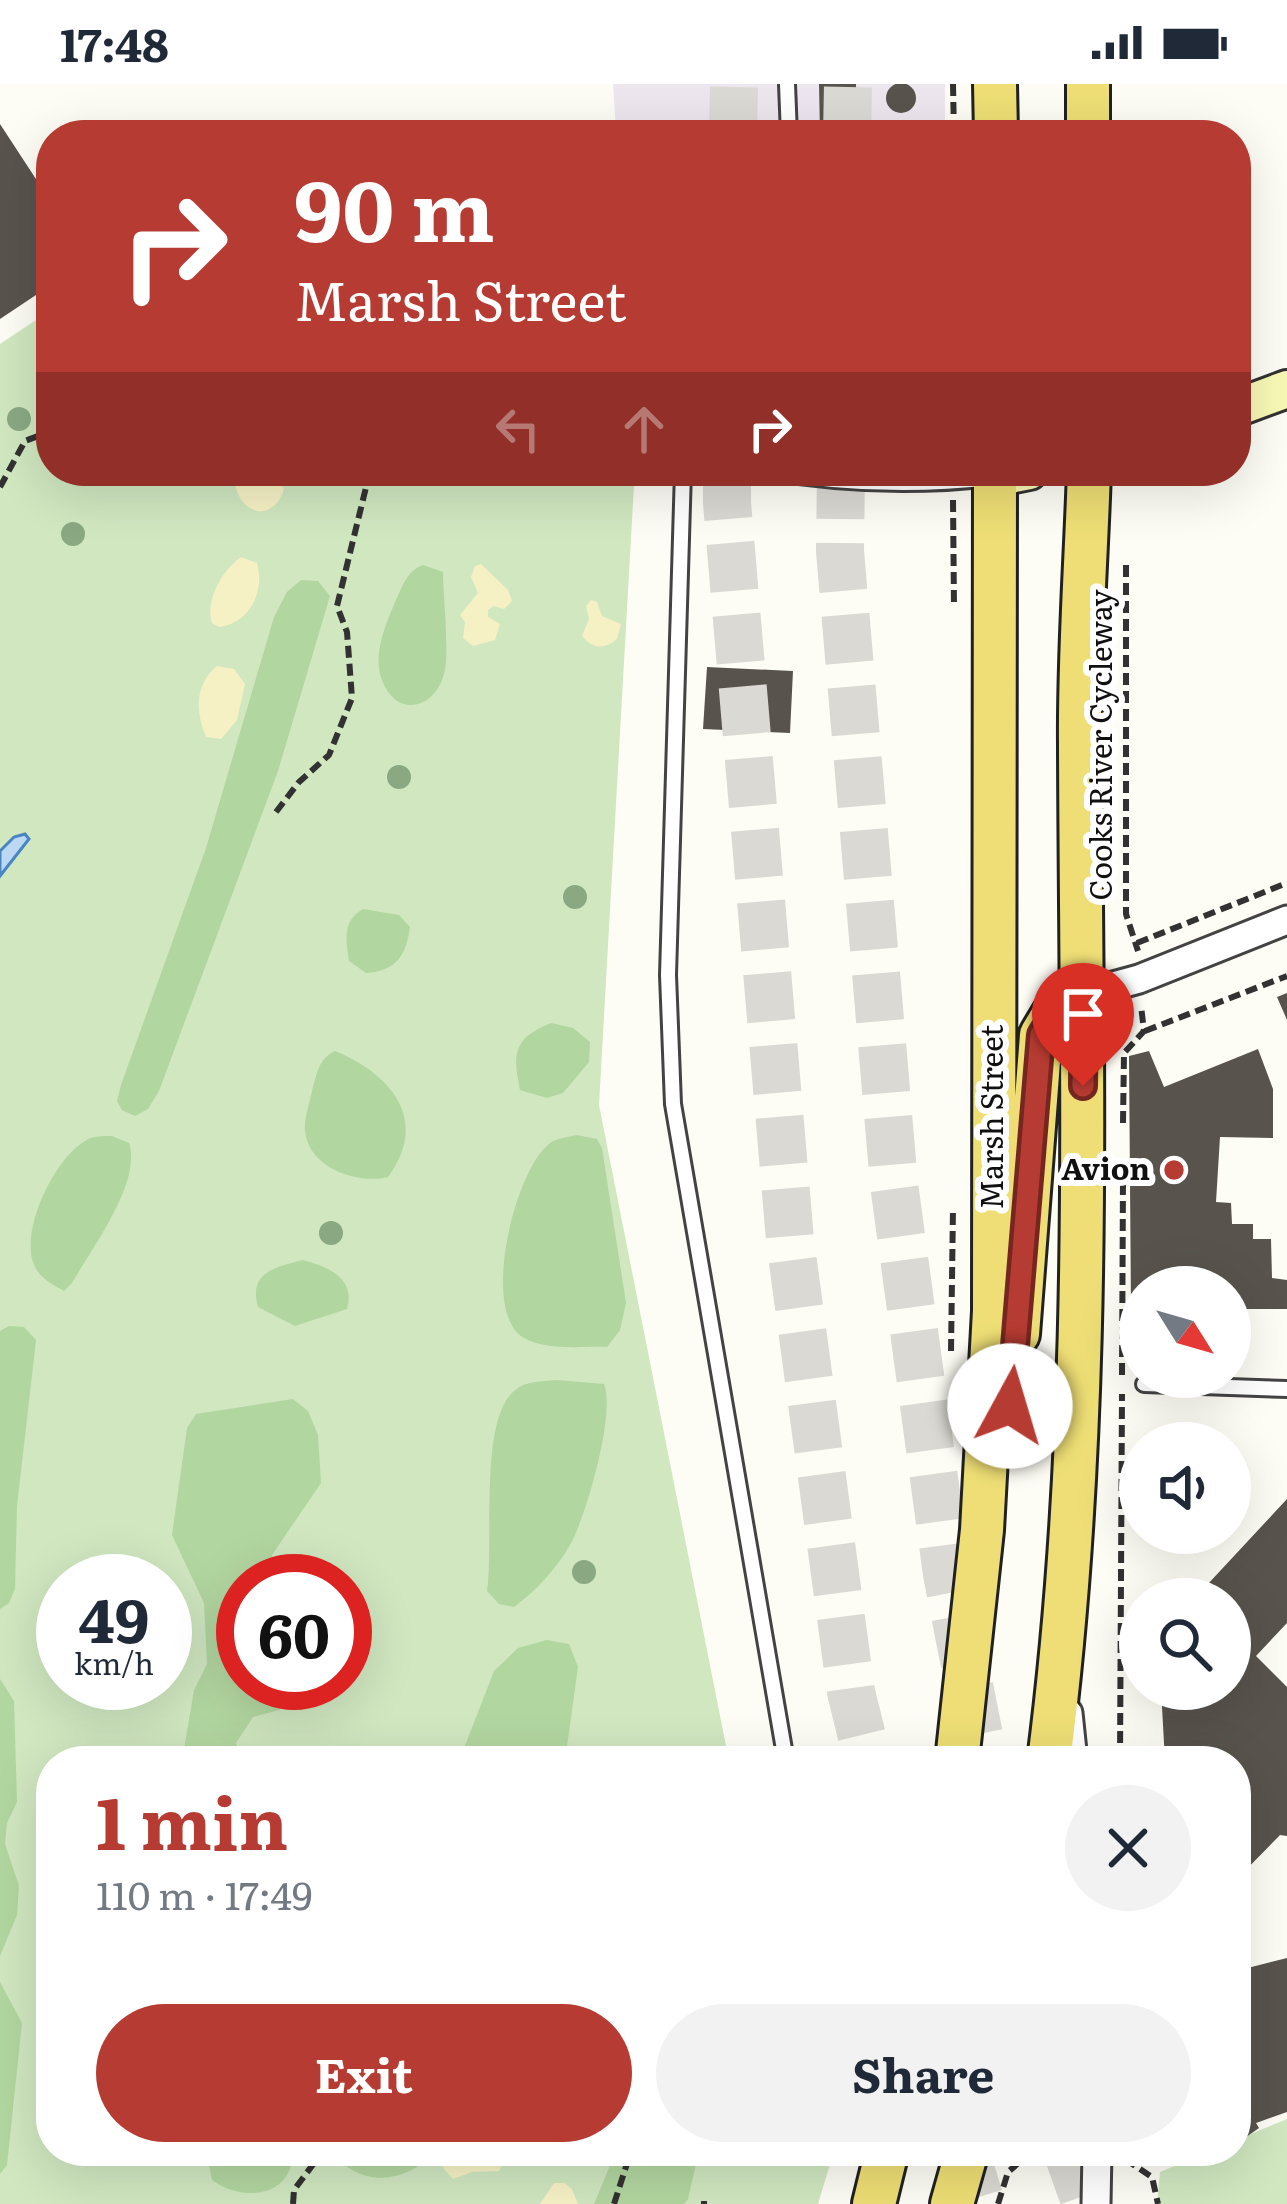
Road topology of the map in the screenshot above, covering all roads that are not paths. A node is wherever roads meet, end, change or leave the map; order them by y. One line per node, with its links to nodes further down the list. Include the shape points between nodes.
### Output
1 (788, 84): 4 (lane)
2 (995, 84): 5 (main road)
3 (1088, 84): 6 (main road)
4 (789, 120)
5 (996, 120)
6 (1088, 120)
7 (1287, 389): 8 (main road)
8 (1251, 402)
9 (683, 486): 18 (lane, via 668,975 674,1104)
10 (993, 486): 16 (main road, Marsh Street, via 994,1311)
11 (1088, 486): 13 (main road, via 1079,739)
12 (1287, 920): 13 (street)
13 (1084, 994): 16 (main road, via 1059,1005 1041,1035 1010,1406); 17 (main road, via 1082,1363)
14 (1251, 1388): 15 (lane)
15 (1287, 1390)
16 (982, 1530): 19 (main road, Marsh Street)
17 (1062, 1661): 20 (main road); 21 (street)
18 (783, 1746)
19 (959, 1746)
20 (1051, 1746)
21 (1071, 1746)
22 (883, 2166): 25 (main road)
23 (963, 2166): 26 (main road)
24 (1098, 2166): 27 (street)
25 (874, 2204)
26 (952, 2204)
27 (1096, 2204)

